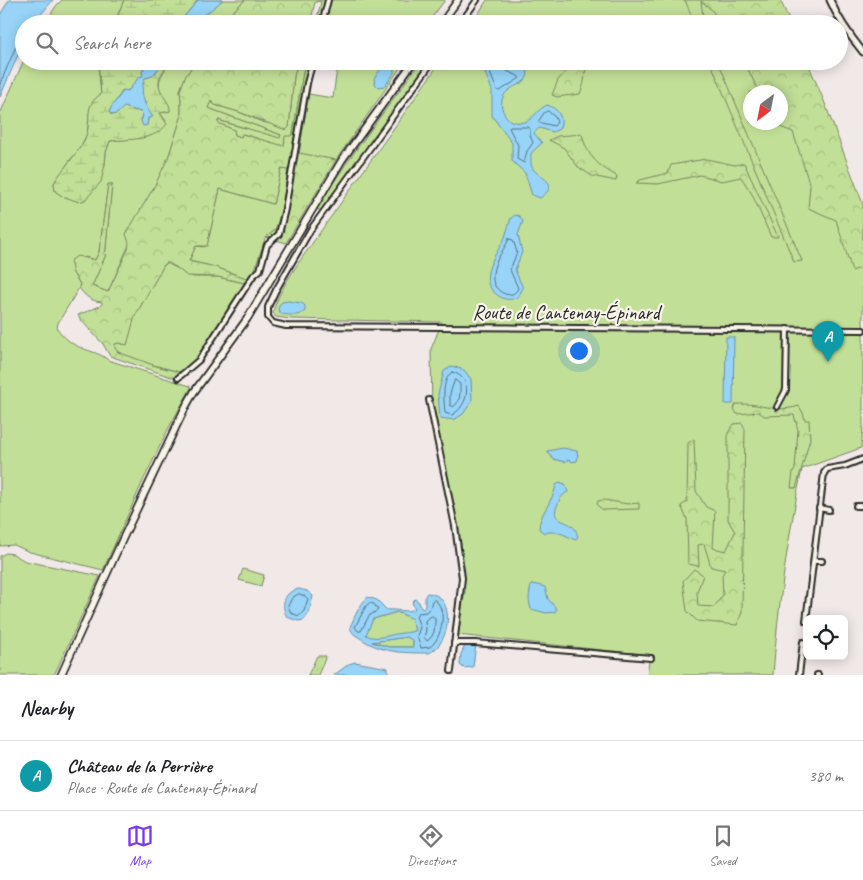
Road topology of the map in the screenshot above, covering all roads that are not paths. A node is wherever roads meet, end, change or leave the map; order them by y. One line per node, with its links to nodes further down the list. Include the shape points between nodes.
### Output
1 (328, 0): 5 (street)
2 (458, 0): 6 (main road)
3 (477, 0): 7 (street)
4 (830, 0): 8 (street)
5 (324, 15)
6 (447, 15)
7 (466, 15)
8 (838, 15)
9 (848, 31): 10 (street)
10 (863, 52)
11 (311, 70): 16 (street, via 279,234 267,245 260,270 199,360)
12 (407, 70): 31 (main road, via 342,160 252,311 194,392)
13 (426, 70): 14 (street, Route de Cantenay-Épinard, via 311,229 268,307 271,321 279,326)
14 (787, 329): 15 (street, Route de Cantenay-Épinard); 18 (street, via 786,390)
15 (863, 330)
16 (178, 378)
17 (429, 400): 28 (street, via 455,526 462,578)
18 (777, 407)
19 (863, 459): 22 (street, via 825,470)
20 (856, 506): 21 (street)
21 (863, 506)
22 (819, 508): 23 (street); 24 (street)
23 (829, 510)
24 (814, 561): 25 (street); 26 (street)
25 (822, 562)
26 (807, 615)
27 (803, 642): 32 (street)
28 (454, 643): 29 (street); 30 (street)
29 (651, 658)
30 (451, 671)
31 (61, 675)
32 (799, 675)

